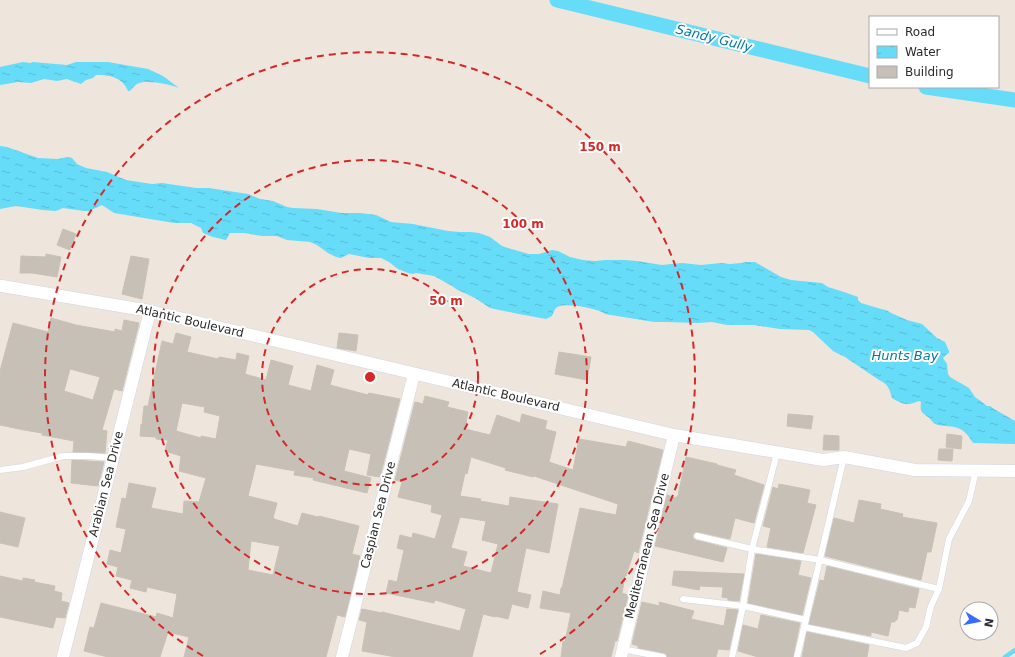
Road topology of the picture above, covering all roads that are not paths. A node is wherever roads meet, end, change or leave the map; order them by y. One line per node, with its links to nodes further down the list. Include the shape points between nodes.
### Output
1 (0, 286): 2 (street, Atlantic Boulevard)
2 (150, 311): 3 (street, Atlantic Boulevard); 7 (street, Arabian Sea Drive)
3 (414, 374): 4 (street, Atlantic Boulevard); 21 (street, Caspian Sea Drive)
4 (674, 435): 5 (street, Atlantic Boulevard); 19 (street, Mediterranean Sea Drive)
5 (777, 452): 6 (street, Atlantic Boulevard, via 823,460); 12 (lane)
6 (844, 457): 9 (street, Atlantic Boulevard, via 915,470); 13 (lane)
7 (113, 458): 8 (lane, via 63,456 23,467); 20 (street, Arabian Sea Drive)
8 (0, 470)
9 (976, 470): 10 (street, Atlantic Boulevard); 14 (lane, via 969,501 950,539)
10 (1015, 470)
11 (697, 536): 12 (lane)
12 (752, 549): 13 (lane); 16 (lane)
13 (820, 560): 14 (lane); 17 (lane)
14 (939, 589): 18 (lane, via 931,606 926,627 917,643 906,648)
15 (683, 599): 16 (lane)
16 (743, 606): 17 (lane); 23 (lane)
17 (806, 620): 18 (lane)
18 (804, 627): 24 (lane)
19 (621, 653): 22 (lane)
20 (62, 657)
21 (342, 657)
22 (663, 657)
23 (732, 657)
24 (797, 657)

